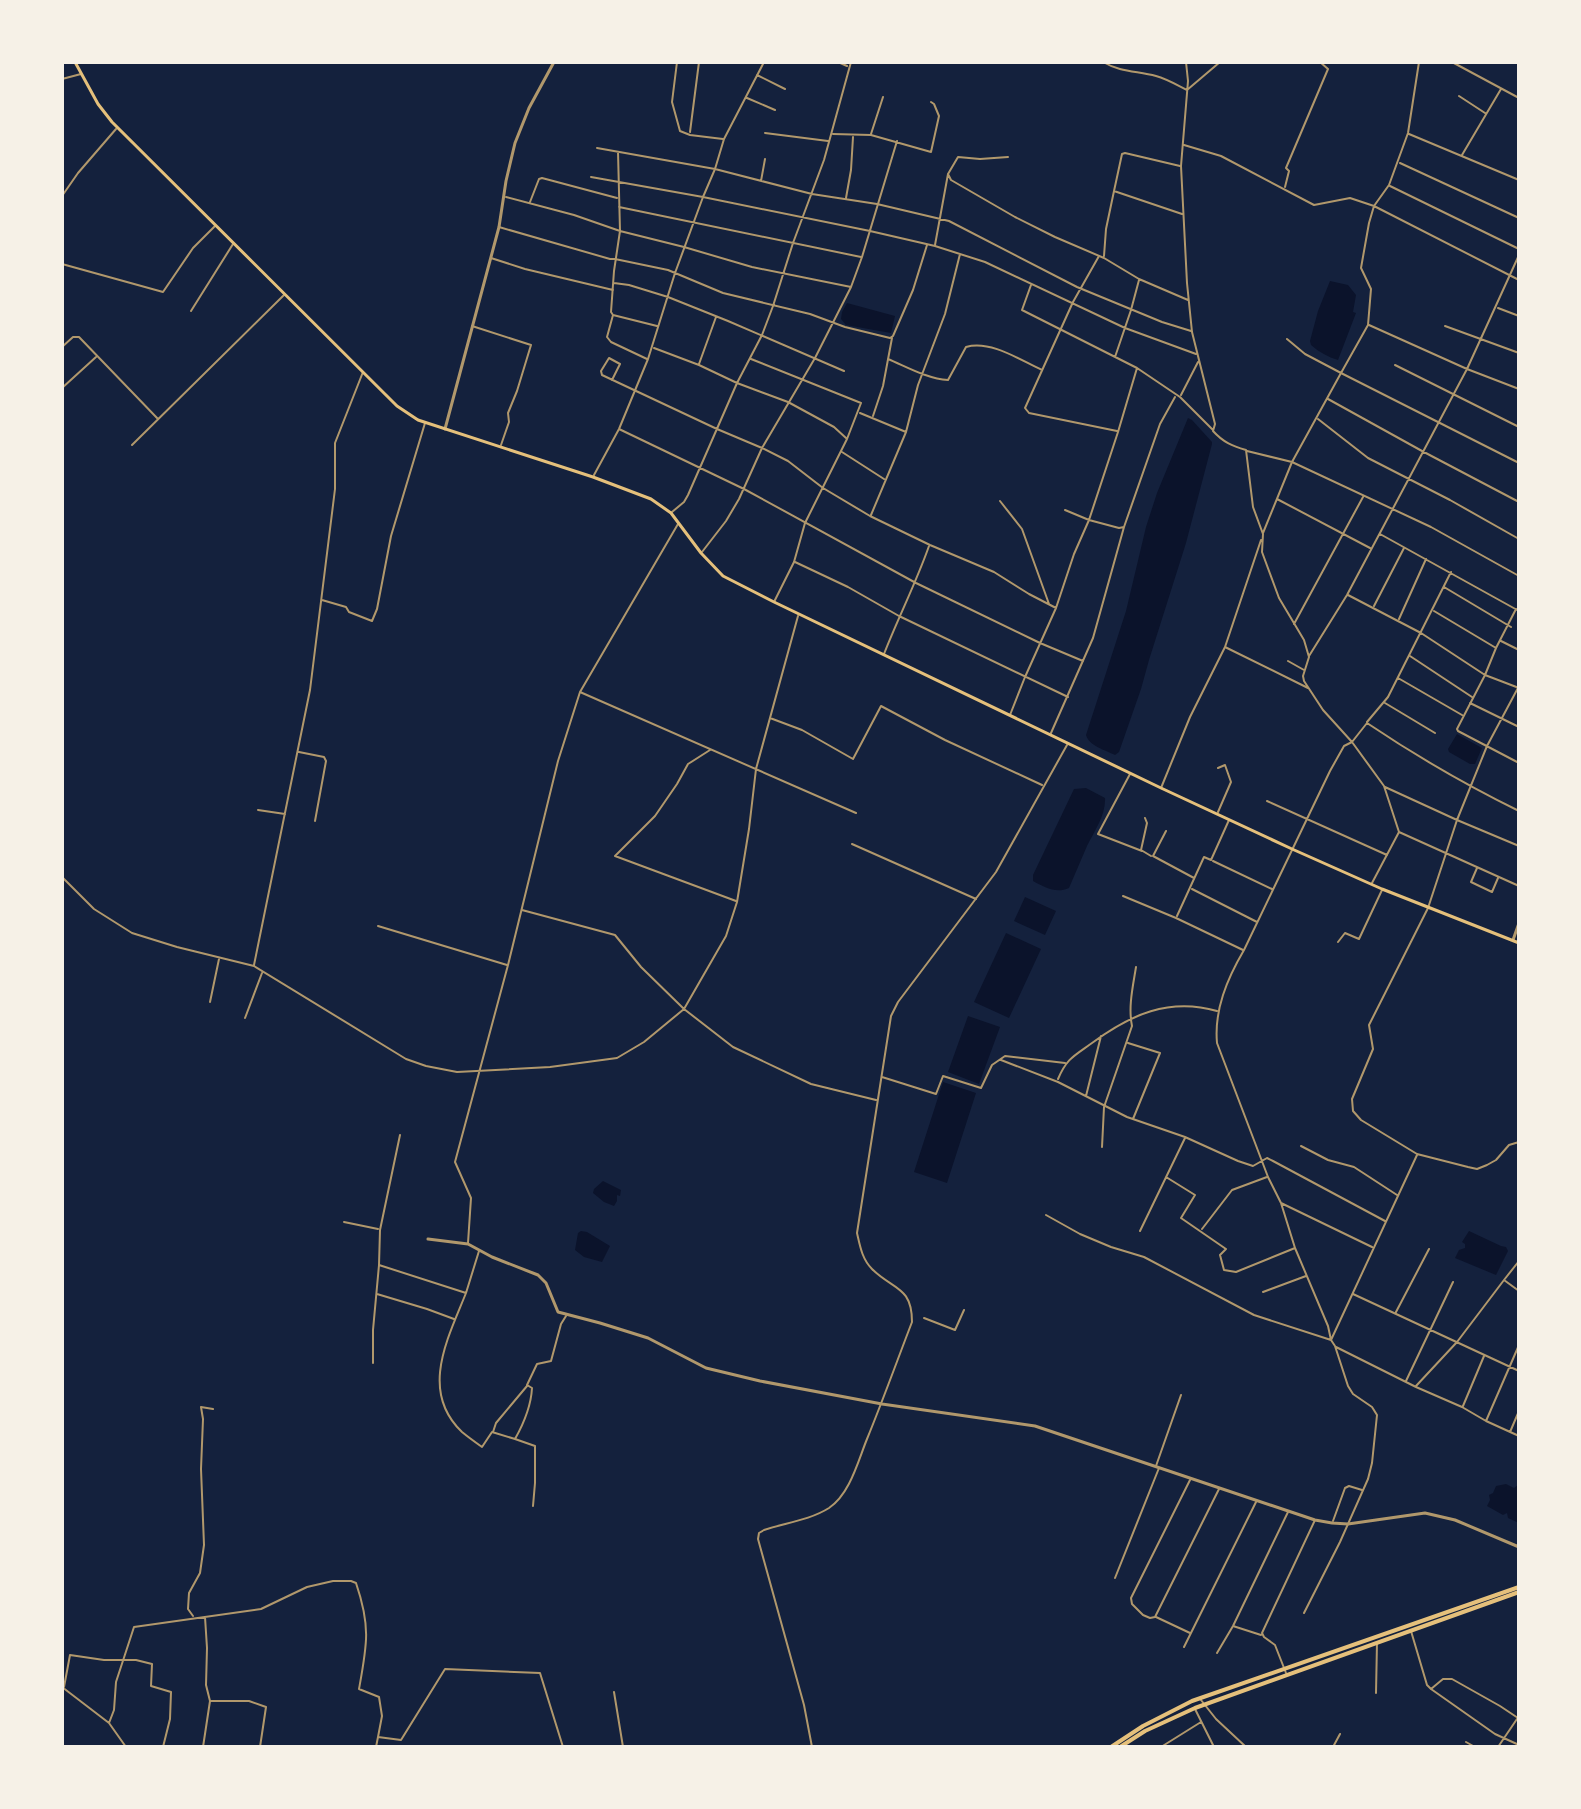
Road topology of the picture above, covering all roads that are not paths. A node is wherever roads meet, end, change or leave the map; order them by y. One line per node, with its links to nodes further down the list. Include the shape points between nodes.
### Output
1 (75, 62): 15 (main road)
2 (554, 62): 57 (street, via 515,143)
3 (677, 62): 33 (street, via 672,102 680,131)
4 (699, 62): 33 (street)
5 (764, 62): 16 (street)
6 (838, 62): 14 (street)
7 (851, 62): 14 (street)
8 (1103, 62): 20 (street)
9 (1186, 62): 20 (street)
10 (1220, 62): 20 (street)
11 (1320, 62): 53 (street, via 1328,69 1286,168)
12 (1419, 62): 30 (street)
13 (1452, 62): 19 (street)
14 (848, 67): 31 (street)
15 (82, 74): 17 (street); 28 (main road)
16 (757, 75): 18 (street); 22 (street)
17 (62, 79)
18 (785, 89)
19 (1501, 89): 24 (street); 27 (street)
20 (1187, 90): 38 (street)
21 (1459, 96): 27 (street)
22 (746, 97): 26 (street); 35 (street)
23 (883, 97): 34 (street)
24 (1519, 98)
25 (931, 102): 37 (street, via 939,116 931,152)
26 (775, 110)
27 (1486, 114): 41 (street)
28 (117, 128): 56 (street); 70 (main road)
29 (765, 133): 36 (street)
30 (1408, 133): 41 (street); 44 (street)
31 (831, 134): 32 (street); 36 (street)
32 (853, 134): 34 (street); 60 (street)
33 (690, 135): 35 (street)
34 (871, 135): 37 (street)
35 (724, 139): 46 (street)
36 (829, 141): 55 (street)
37 (897, 141): 62 (street)
38 (1183, 145): 45 (street); 53 (street, via 1221,156)
39 (597, 148): 40 (street)
40 (618, 151): 46 (street); 49 (street)
41 (1462, 155): 50 (street)
42 (1008, 157): 47 (street, via 958,157)
43 (765, 159): 51 (street)
44 (1399, 162): 52 (street); 67 (street)
45 (1181, 166): 54 (street, via 1122,154); 65 (street)
46 (715, 169): 51 (street); 58 (street)
47 (948, 174): 68 (street); 82 (street, via 1015,217)
48 (591, 177): 49 (street)
49 (618, 180): 58 (street); 59 (street)
50 (1519, 180)
51 (761, 182): 55 (street)
52 (1389, 185): 63 (street); 79 (street)
53 (1285, 189): 63 (street, via 1314,205 1350,198)
54 (1114, 191): 65 (street); 85 (street)
55 (812, 194): 60 (street); 66 (street)
56 (62, 196)
57 (504, 196): 61 (street); 71 (street)
58 (703, 197): 66 (street); 69 (street)
59 (619, 199): 61 (street, via 542,178); 64 (street)
60 (846, 199): 62 (street)
61 (530, 203): 72 (street)
62 (877, 204): 68 (street); 73 (street)
63 (1374, 206): 90 (street); 110 (street, via 1361,268 1371,289)
64 (619, 207): 69 (street); 72 (street)
65 (1182, 214): 100 (street)
66 (803, 218): 73 (street); 75 (street)
67 (1519, 218)
68 (941, 219): 77 (street); 96 (street)
69 (694, 221): 75 (street); 78 (street)
70 (216, 225): 74 (main road); 87 (street, via 163,292)
71 (499, 227): 84 (street); 86 (street)
72 (620, 231): 78 (street); 86 (street)
73 (870, 231): 76 (street); 83 (street)
74 (233, 243): 98 (main road); 105 (street)
75 (793, 243): 83 (street); 89 (street)
76 (927, 244): 77 (street); 118 (street)
77 (935, 246): 80 (street)
78 (684, 247): 88 (street); 89 (street)
79 (1519, 249)
80 (960, 254): 94 (street); 139 (street)
81 (1519, 255): 90 (street)
82 (1099, 256): 85 (street); 96 (street)
83 (862, 257): 95 (street)
84 (491, 258): 97 (street); 111 (street)
85 (1104, 258): 91 (street)
86 (615, 259): 88 (street); 93 (street)
87 (62, 264)
88 (675, 273): 99 (street); 102 (street)
89 (783, 274): 95 (street); 102 (street)
90 (1509, 276): 92 (street); 103 (street)
91 (1139, 279): 100 (street); 104 (street)
92 (1519, 280)
93 (614, 283): 97 (street); 99 (street)
94 (1032, 284): 101 (street); 115 (street, via 1022,310)
95 (851, 287): 109 (street)
96 (1082, 289): 101 (street); 104 (street)
97 (614, 291): 106 (street)
98 (285, 294): 138 (main road); 154 (street)
99 (668, 297): 107 (street); 113 (street)
100 (1189, 300): 116 (street)
101 (1073, 302): 114 (street); 115 (street)
102 (773, 306): 109 (street); 117 (street)
103 (1495, 307): 108 (street); 120 (street)
104 (1131, 310): 114 (street); 116 (street)
105 (191, 311)
106 (613, 315): 113 (street); 128 (street, via 608,340)
107 (716, 316): 117 (street); 132 (street)
108 (1519, 316)
109 (833, 321): 118 (street); 127 (street)
110 (1368, 325): 135 (street); 140 (street)
111 (472, 326): 158 (street); 166 (street, via 531,345)
112 (1445, 326): 120 (street)
113 (658, 327): 122 (street)
114 (1125, 328): 124 (street); 126 (street)
115 (1061, 329): 126 (street); 137 (street)
116 (1192, 332): 124 (street)
117 (762, 335): 127 (street); 129 (street)
118 (892, 338): 130 (street)
119 (1287, 339): 140 (street)
120 (1481, 339): 123 (street); 135 (street)
121 (62, 347): 125 (street, via 76,336)
122 (652, 348): 128 (street); 132 (street)
123 (1519, 353)
124 (1197, 355): 131 (street)
125 (97, 356): 144 (street); 154 (street)
126 (1115, 357): 134 (street)
127 (815, 358): 136 (street); 142 (street)
128 (648, 359): 146 (street)
129 (750, 359): 142 (street); 143 (street)
130 (888, 359): 139 (street); 152 (street)
131 (1199, 361): 148 (street); 161 (street)
132 (699, 365): 143 (street)
133 (1395, 365): 147 (street)
134 (1137, 368): 148 (street); 163 (street)
135 (1467, 369): 145 (street); 147 (street)
136 (844, 371)
137 (1043, 371): 139 (street, via 976,345 966,347 948,380); 163 (street, via 1025,408 1029,413)
138 (363, 372): 155 (main road, via 397,406); 206 (street, via 335,443 335,489)
139 (922, 373): 162 (street)
140 (1341, 373): 149 (street); 156 (street)
141 (612, 380): 141 (street, via 601,373 609,358 620,364); 146 (street)
142 (802, 380): 150 (street); 151 (street, via 859,401)
143 (737, 383): 150 (street); 160 (street)
144 (62, 388)
145 (1519, 389)
146 (635, 392): 159 (street); 160 (street)
147 (1453, 395): 156 (street); 157 (street)
148 (1178, 396): 161 (street); 190 (street, via 1160,424)
149 (1327, 398): 153 (street); 170 (street)
150 (788, 402): 164 (street); 167 (street)
151 (859, 412): 152 (street); 164 (street)
152 (873, 417): 162 (street)
153 (1316, 418): 171 (street); 175 (street, via 1368,458)
154 (158, 419): 165 (street)
155 (426, 422): 158 (main road); 206 (street, via 372,621)
156 (1438, 423): 170 (street); 172 (street)
157 (1519, 427)
158 (445, 429): 166 (main road)
159 (619, 429): 173 (street); 174 (street)
160 (717, 429): 167 (street); 173 (street)
161 (1213, 431): 168 (street)
162 (906, 432): 176 (street)
163 (1118, 432): 187 (street)
164 (847, 439): 169 (street)
165 (132, 445)
166 (500, 446): 174 (main road)
167 (762, 448): 177 (street); 178 (street)
168 (1246, 450): 171 (street); 192 (street, via 1253,507)
169 (841, 451): 176 (street); 177 (street)
170 (1422, 451): 175 (street); 182 (street)
171 (1292, 462): 179 (street); 180 (street)
172 (1519, 463)
173 (699, 468): 178 (street); 185 (street, via 684,502)
174 (593, 477): 185 (main road, via 642,495)
175 (1408, 479): 183 (street); 194 (street)
176 (886, 480): 186 (street)
177 (823, 488): 186 (street); 188 (street)
178 (744, 489): 188 (street); 198 (street)
179 (1363, 496): 183 (street); 193 (street)
180 (1276, 499): 192 (street); 193 (street)
181 (1000, 501): 208 (street, via 1022,529)
182 (1519, 502)
183 (1392, 509): 191 (street); 202 (street)
184 (1065, 510): 187 (street)
185 (671, 513): 189 (main road)
186 (870, 516): 195 (street)
187 (1089, 520): 190 (street); 209 (street)
188 (805, 523): 200 (street); 203 (street)
189 (678, 524): 198 (main road); 235 (street)
190 (1124, 527): 227 (street)
191 (1379, 533): 196 (street); 197 (street)
192 (1263, 534): 216 (street, via 1262,552); 221 (street)
193 (1343, 534): 197 (street); 216 (street)
194 (1519, 539)
195 (930, 545): 203 (street); 208 (street, via 994,572)
196 (1405, 547): 199 (street); 210 (street)
197 (1371, 549): 205 (street)
198 (701, 553): 207 (main road, via 723,576)
199 (1427, 558): 201 (street); 215 (street)
200 (794, 562): 207 (street); 214 (street)
201 (1451, 572): 204 (street); 212 (street)
202 (1519, 576)
203 (916, 583): 214 (street); 220 (street)
204 (1444, 587): 211 (street); 217 (street)
205 (1347, 595): 210 (street); 226 (street)
206 (321, 600): 252 (street)
207 (774, 602): 213 (main road)
208 (1049, 604): 209 (street)
209 (1056, 608): 220 (street)
210 (1373, 608): 215 (street)
211 (1433, 610): 218 (street); 222 (street)
212 (1518, 610): 217 (street)
213 (799, 615): 224 (main road); 242 (street)
214 (899, 616): 224 (street); 231 (street)
215 (1398, 621): 218 (street)
216 (1294, 624): 226 (street)
217 (1510, 626): 219 (street)
218 (1421, 633): 225 (street); 230 (street)
219 (1500, 640): 222 (street); 223 (street)
220 (1040, 643): 227 (street); 231 (street)
221 (1225, 647): 234 (street); 259 (street)
222 (1496, 648): 230 (street)
223 (1519, 650)
224 (884, 654): 240 (main road)
225 (1409, 656): 232 (street); 237 (street)
226 (1309, 657): 229 (street)
227 (1083, 661): 236 (street)
228 (1288, 661): 229 (street)
229 (1305, 670): 234 (street)
230 (1485, 675): 233 (street); 237 (street)
231 (1025, 677): 236 (street); 240 (street)
232 (1397, 677): 238 (street); 241 (street)
233 (1519, 687): 243 (street)
234 (1309, 689): 248 (street)
235 (580, 692): 251 (street); 295 (street)
236 (1068, 697): 247 (street)
237 (1473, 697): 239 (street)
238 (1384, 703): 244 (street); 246 (street)
239 (1470, 703): 241 (street); 243 (street)
240 (1010, 716): 247 (main road)
241 (1463, 716): 250 (street, via 1458,731)
242 (770, 718): 255 (street); 257 (street, via 853,759 881,706)
243 (1503, 719): 245 (street); 250 (street)
244 (1367, 723): 248 (street); 260 (street)
245 (1519, 727)
246 (1435, 733)
247 (1050, 735): 249 (main road)
248 (1352, 742): 258 (street); 269 (street, via 1344,746)
249 (1067, 743): 256 (main road); 257 (street)
250 (1487, 746): 253 (street); 260 (street)
251 (710, 750): 255 (street); 293 (street, via 688,764 655,816 615,856)
252 (298, 751): 265 (street); 271 (street, via 326,761)
253 (1519, 763)
254 (1218, 768): 266 (street, via 1225,765 1231,782)
255 (756, 769): 264 (street); 293 (street)
256 (1130, 773): 259 (main road); 277 (street, via 1098,834)
257 (1043, 786): 292 (street)
258 (1384, 786): 270 (street); 273 (street)
259 (1161, 788): 266 (main road)
260 (1471, 788): 263 (street); 270 (street)
261 (1267, 801): 269 (street)
262 (258, 810): 265 (street)
263 (1519, 811)
264 (856, 813)
265 (286, 814): 306 (street)
266 (1217, 814): 268 (main road)
267 (1145, 818): 277 (street)
268 (1229, 820): 276 (main road); 281 (street)
269 (1305, 820): 276 (street); 279 (street)
270 (1457, 820): 275 (street); 278 (street)
271 (315, 821)
272 (1166, 831): 280 (street)
273 (1399, 832): 278 (street); 279 (street)
274 (852, 844): 292 (street)
275 (1519, 846)
276 (1292, 849): 286 (main road); 289 (street)
277 (1142, 851): 280 (street)
278 (1445, 853): 282 (street); 294 (street)
279 (1387, 855): 286 (street)
280 (1153, 856): 285 (street)
281 (1211, 860): 285 (street, via 1204,857); 289 (street)
282 (1477, 868): 284 (street); 284 (street, via 1471,882 1492,892)
283 (62, 877): 304 (street, via 94,909 132,933)
284 (1498, 877): 287 (street)
285 (1195, 878): 288 (street)
286 (1371, 884): 290 (main road)
287 (1519, 886)
288 (1191, 888): 296 (street); 297 (street)
289 (1273, 889): 297 (street)
290 (1382, 889): 294 (main road); 301 (street, via 1359,939 1345,933)
291 (1123, 896): 296 (street)
292 (977, 900): 319 (street, via 898,1002)
293 (737, 902): 310 (street, via 726,936)
294 (1428, 908): 300 (main road); 330 (street, via 1369,1025 1373,1049 1352,1099 1361,1120)
295 (522, 910): 305 (street); 310 (street, via 615,935)
296 (1176, 918): 303 (street)
297 (1257, 923): 303 (street)
298 (1519, 923): 300 (street)
299 (378, 926): 305 (street)
300 (1513, 940): 302 (main road)
301 (1338, 942)
302 (1519, 943)
303 (1244, 950): 311 (street)
304 (219, 958): 306 (street); 309 (street)
305 (508, 965): 318 (street)
306 (254, 966): 308 (street)
307 (1136, 967): 313 (street)
308 (262, 972): 312 (street); 318 (street, via 406,1059 457,1072)
309 (210, 1002)
310 (684, 1009): 318 (street, via 617,1058); 322 (street, via 733,1047 798,1078)
311 (1218, 1011): 313 (street, via 1166,1008); 331 (street, via 1217,1043)
312 (245, 1018)
313 (1131, 1018): 314 (street); 315 (street)
314 (1101, 1036): 317 (street); 321 (street)
315 (1127, 1042): 323 (street); 324 (street, via 1160,1053)
316 (1001, 1060): 317 (street, via 1005,1056); 319 (street, via 992,1065 981,1088 943,1076 936,1094); 320 (street)
317 (1065, 1063): 320 (street)
318 (480, 1071): 343 (street, via 455,1162 471,1198)
319 (881, 1076): 322 (street)
320 (1057, 1081): 321 (street)
321 (1086, 1097): 323 (street)
322 (877, 1100): 376 (street, via 857,1233 871,1268 902,1291 912,1312)
323 (1105, 1106): 324 (street); 329 (street)
324 (1133, 1119): 326 (street)
325 (400, 1135): 339 (street)
326 (1185, 1137): 331 (street, via 1253,1166); 332 (street)
327 (1519, 1142): 330 (street, via 1477,1169)
328 (1301, 1146): 334 (street, via 1354,1167)
329 (1102, 1147)
330 (1417, 1154): 334 (street)
331 (1263, 1162): 333 (street); 337 (street, via 1267,1158)
332 (1166, 1177): 340 (street); 341 (street, via 1195,1195 1181,1218)
333 (1268, 1177): 335 (street); 341 (street, via 1232,1190)
334 (1398, 1196): 337 (street)
335 (1281, 1203): 344 (street); 345 (street)
336 (1046, 1215): 364 (street, via 1080,1234 1144,1257 1254,1315)
337 (1386, 1221): 344 (street)
338 (344, 1222): 339 (street)
339 (380, 1230): 349 (street)
340 (1140, 1231)
341 (1201, 1231): 345 (street, via 1226,1249 1220,1255 1224,1270 1236,1272)
342 (428, 1239): 343 (street)
343 (468, 1244): 347 (street)
344 (1373, 1247): 356 (street)
345 (1295, 1248): 350 (street)
346 (1429, 1249): 359 (street)
347 (480, 1250): 355 (street); 360 (street, via 538,1275 558,1312)
348 (1519, 1261): 351 (street)
349 (379, 1265): 355 (street); 357 (street)
350 (1307, 1275): 354 (street); 364 (street)
351 (1504, 1280): 353 (street); 365 (street)
352 (1453, 1282): 363 (street)
353 (1519, 1291)
354 (1263, 1292)
355 (466, 1293): 362 (street)
356 (1352, 1293): 359 (street); 364 (street)
357 (376, 1294): 362 (street); 369 (street)
358 (964, 1310): 361 (street, via 955,1330)
359 (1396, 1313): 363 (street)
360 (566, 1315): 373 (street, via 551,1361 537,1364); 376 (street, via 648,1338 706,1368)
361 (926, 1317)
362 (455, 1320): 381 (street, via 441,1363 439,1391 461,1431 482,1447)
363 (1429, 1329): 365 (street); 372 (street)
364 (1331, 1340): 367 (street)
365 (1457, 1342): 368 (street); 374 (street)
366 (1519, 1345): 370 (street)
367 (1335, 1346): 372 (street); 388 (street, via 1348,1386 1377,1415)
368 (1484, 1355): 370 (street); 377 (street)
369 (373, 1363)
370 (1510, 1367): 371 (street); 380 (street)
371 (1519, 1371)
372 (1406, 1381): 374 (street)
373 (527, 1385): 381 (street); 384 (street, via 532,1388 531,1401)
374 (1416, 1387): 377 (street)
375 (1181, 1395): 385 (street)
376 (882, 1404): 385 (street, via 1035,1426); 434 (street, via 840,1499 819,1513 759,1533)
377 (1462, 1407): 380 (street)
378 (213, 1409): 400 (street, via 201,1407 204,1545 200,1573 189,1593)
379 (1519, 1411): 382 (street)
380 (1486, 1421): 382 (street)
381 (492, 1432): 384 (street)
382 (1510, 1432): 383 (street)
383 (1519, 1436)
384 (515, 1439): 390 (street, via 535,1446)
385 (1158, 1468): 386 (street); 396 (street)
386 (1191, 1479): 387 (street); 401 (street, via 1131,1598 1143,1615)
387 (1220, 1488): 389 (street); 401 (street)
388 (1363, 1490): 393 (street, via 1345,1488); 394 (street)
389 (1257, 1501): 391 (street); 404 (street)
390 (533, 1506)
391 (1288, 1512): 392 (street); 402 (street)
392 (1315, 1520): 393 (street); 405 (street)
393 (1332, 1523): 394 (street)
394 (1348, 1524): 395 (street, via 1425,1513); 398 (street)
395 (1519, 1547)
396 (1115, 1578)
397 (1519, 1590): 403 (highway); 410 (highway)
398 (1304, 1613)
399 (205, 1616): 400 (street); 416 (street); 423 (street, via 261,1609 333,1581 356,1583 368,1630 359,1689 379,1697)
400 (193, 1617): 409 (street, via 134,1627)
401 (1155, 1617): 404 (street)
402 (1233, 1626): 405 (street); 408 (street)
403 (1410, 1630): 406 (highway); 412 (street)
404 (1191, 1633): 407 (street)
405 (1262, 1636): 410 (street, via 1275,1645)
406 (1377, 1641): 410 (highway); 414 (street)
407 (1184, 1647)
408 (1217, 1653)
409 (123, 1661): 411 (street, via 70,1655); 421 (street); 428 (street, via 152,1664 151,1686 171,1692)
410 (1285, 1672): 415 (highway); 417 (highway)
411 (63, 1687): 421 (street)
412 (1431, 1689): 419 (street, via 1452,1679); 424 (street)
413 (614, 1692): 433 (street)
414 (1376, 1693)
415 (1200, 1699): 417 (street); 435 (highway)
416 (210, 1701): 429 (street); 430 (street, via 249,1701 266,1707)
417 (1203, 1705): 418 (highway); 439 (street)
418 (1195, 1708): 420 (street); 436 (highway)
419 (1518, 1717): 424 (street)
420 (1201, 1722): 437 (street); 438 (street)
421 (109, 1723): 427 (street)
422 (1340, 1734): 440 (street)
423 (378, 1737): 431 (street); 432 (street, via 401,1740 445,1669 540,1673)
424 (1503, 1738): 426 (street); 442 (street)
425 (1466, 1742): 441 (street)
426 (1519, 1745)
427 (126, 1747)
428 (163, 1747)
429 (203, 1747)
430 (260, 1747)
431 (376, 1747)
432 (563, 1747)
433 (623, 1747)
434 (812, 1747)
435 (1111, 1747)
436 (1120, 1747)
437 (1161, 1747)
438 (1214, 1747)
439 (1246, 1747)
440 (1333, 1747)
441 (1475, 1747)
442 (1498, 1747)

